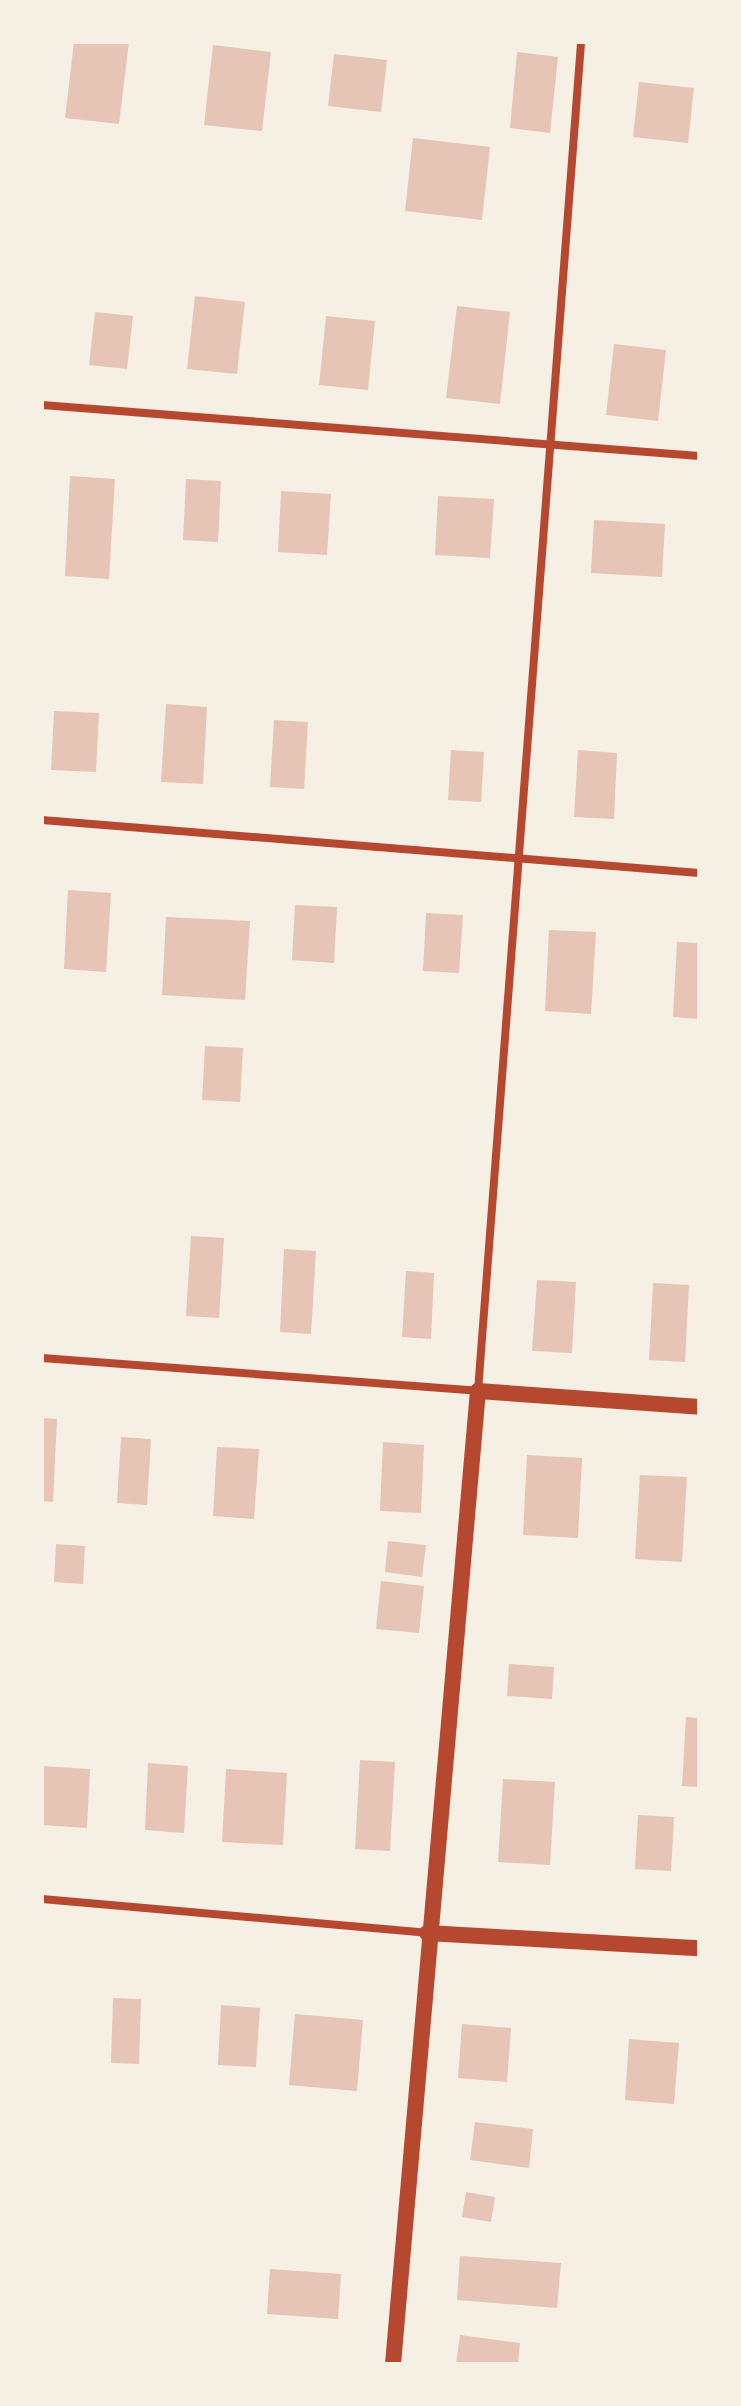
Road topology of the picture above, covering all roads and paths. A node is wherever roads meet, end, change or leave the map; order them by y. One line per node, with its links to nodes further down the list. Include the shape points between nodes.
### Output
1 (581, 42): 3 (street)
2 (42, 405): 3 (street)
3 (552, 443): 4 (street); 6 (street)
4 (699, 456)
5 (42, 820): 6 (street)
6 (518, 857): 7 (street); 9 (street)
7 (699, 873)
8 (42, 1358): 9 (street)
9 (478, 1391): 10 (main road); 12 (main road)
10 (699, 1407)
11 (42, 1899): 12 (street)
12 (427, 1933): 13 (main road); 14 (main road)
13 (699, 1948)
14 (393, 2364)

